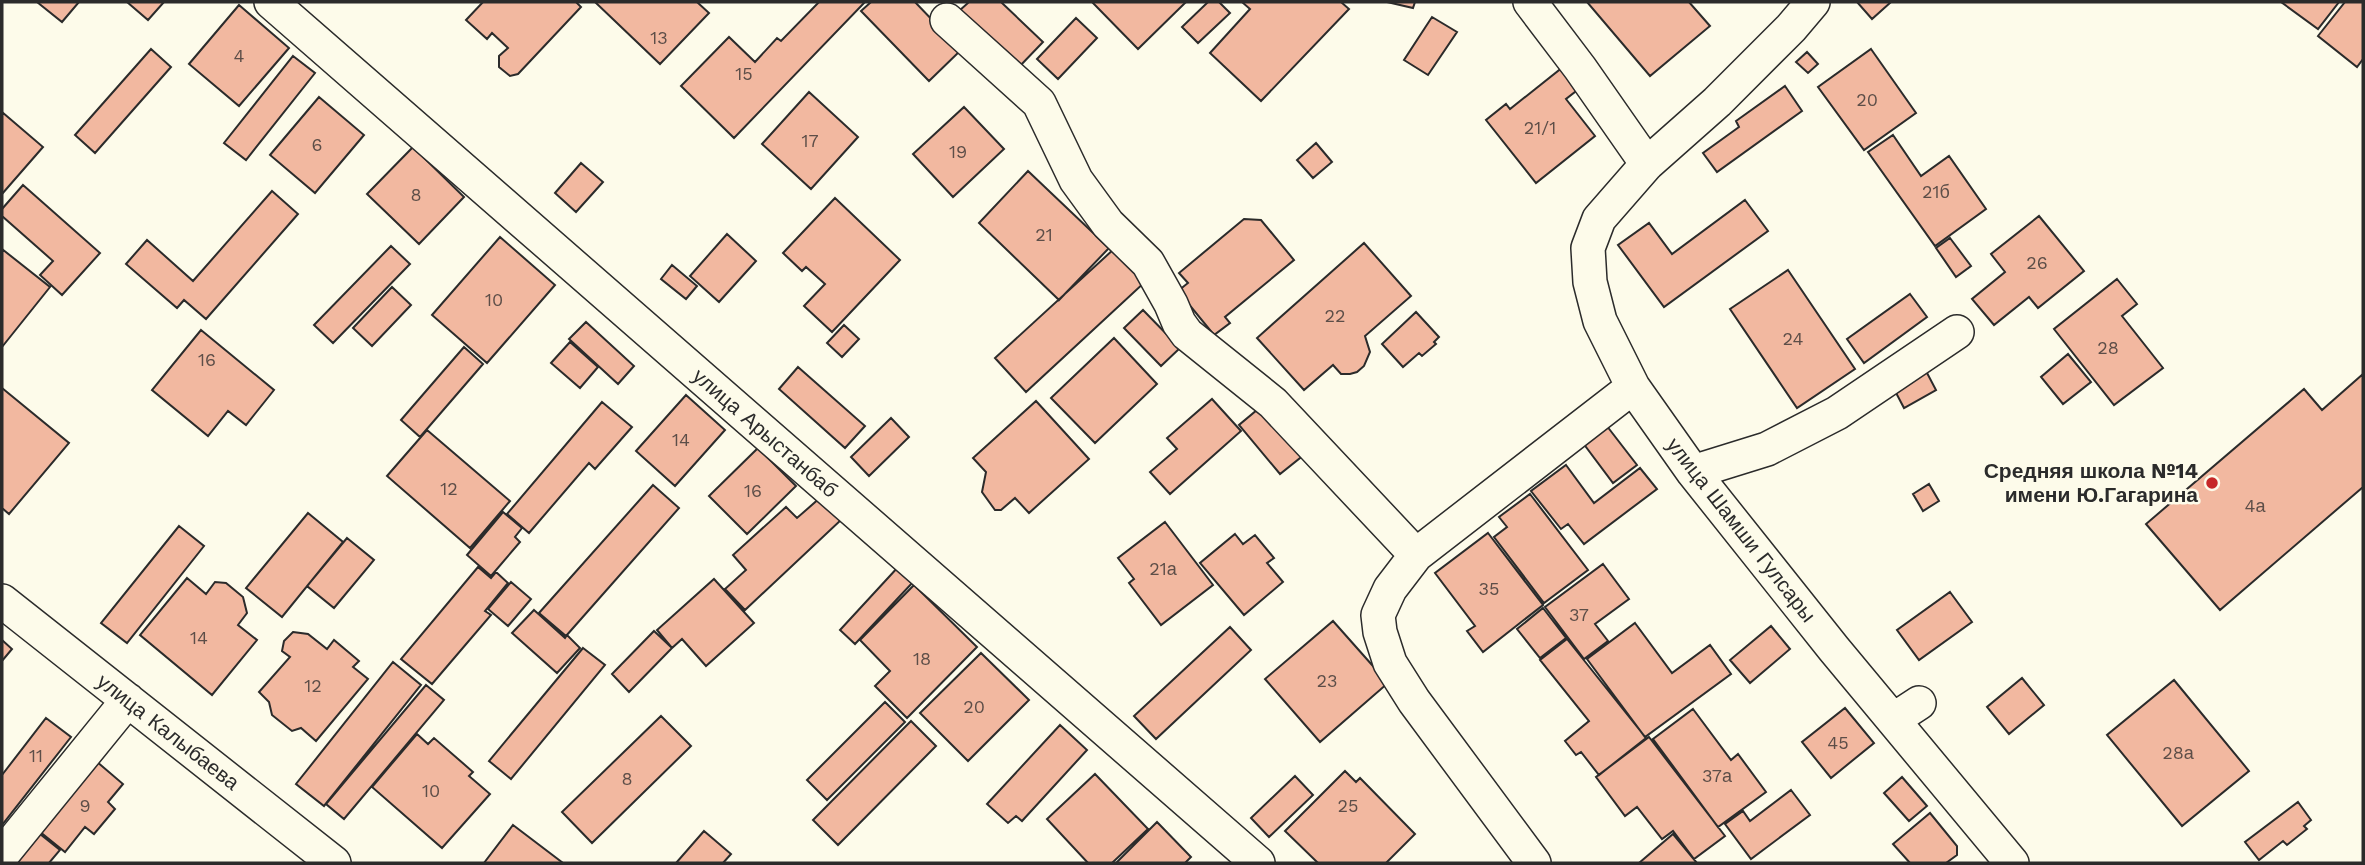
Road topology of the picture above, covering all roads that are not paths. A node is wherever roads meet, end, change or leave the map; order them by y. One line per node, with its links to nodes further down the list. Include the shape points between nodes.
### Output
1 (271, 2): 14 (street, улица Арыстанбаб)
2 (1813, 2): 5 (street, улица Шамши Гулсары, via 1717,102)
3 (1528, 4): 5 (street, via 1580,68)
4 (947, 20): 9 (street, via 1038,103 1076,180 1108,224 1148,263 1187,334 1273,403)
5 (1647, 164): 7 (street, улица Шамши Гулсары, via 1599,219 1588,248 1590,282 1600,321)
6 (1956, 332): 8 (street, via 1837,412 1767,449)
7 (1633, 387): 8 (street, улица Шамши Гулсары); 9 (street)
8 (1693, 472): 16 (street, улица Шамши Гулсары, via 1906,712)
9 (1416, 555): 15 (street, via 1390,589 1378,615 1390,663)
10 (2, 601): 11 (street, улица Калыбаева)
11 (128, 699): 12 (street); 13 (street, улица Калыбаева)
12 (2, 855)
13 (334, 863)
14 (1258, 863)
15 (1534, 863)
16 (2012, 863)

